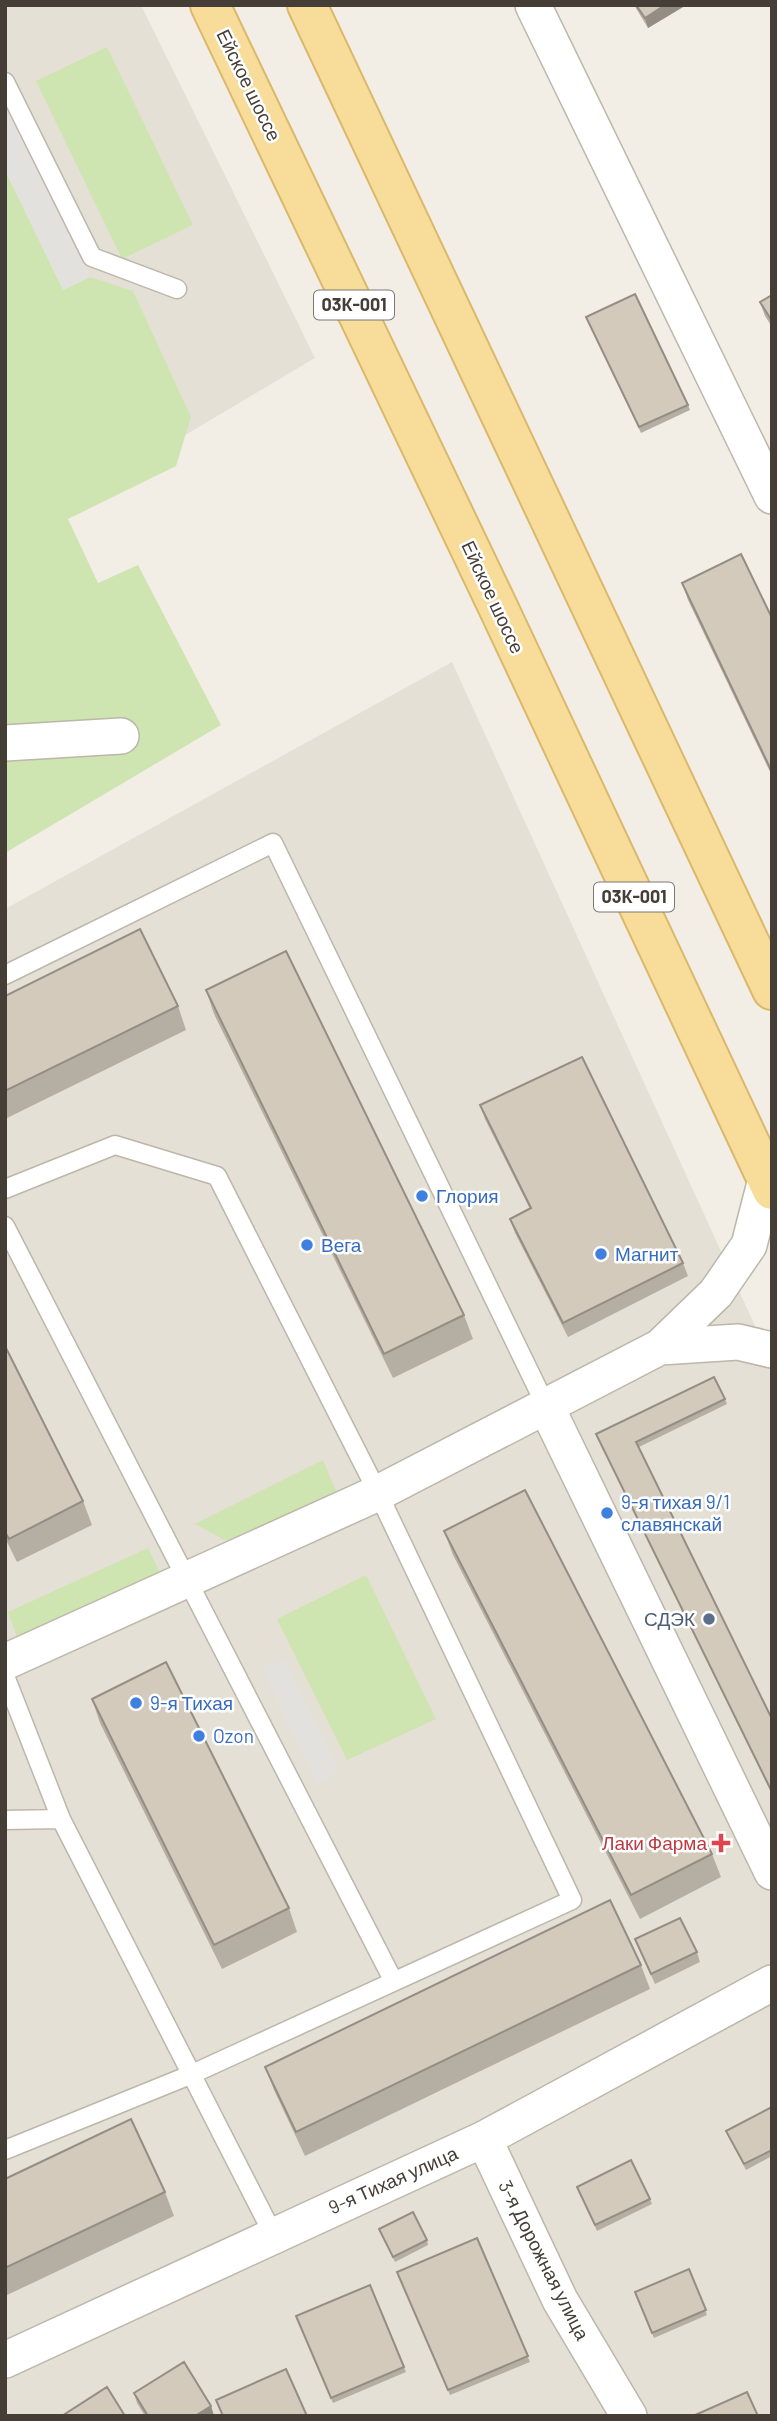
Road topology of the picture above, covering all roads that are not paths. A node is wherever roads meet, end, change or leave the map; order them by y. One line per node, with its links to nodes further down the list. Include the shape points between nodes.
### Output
1 (210, 5): 11 (main road, Ейское шоссе / 03К-001)
2 (307, 5): 9 (main road)
3 (533, 5): 6 (street)
4 (5, 82): 5 (lane, via 92,257)
5 (177, 289)
6 (772, 496)
7 (121, 736): 8 (street)
8 (5, 743)
9 (768, 971)
10 (5, 975): 16 (lane, via 273,843)
11 (769, 1184): 14 (street, via 749,1245 716,1293)
12 (5, 1189): 17 (lane, via 115,1145 217,1176)
13 (5, 1226): 18 (lane)
14 (660, 1347): 15 (street, via 738,1342); 16 (street)
15 (772, 1350)
16 (547, 1408): 17 (street); 23 (street)
17 (378, 1493): 18 (street); 24 (lane, via 572,1900)
18 (187, 1580): 19 (street); 24 (lane)
19 (5, 1662)
20 (5, 1676): 22 (lane)
21 (5, 1819): 22 (lane)
22 (61, 1819): 26 (lane)
23 (772, 1872)
24 (393, 1980): 26 (lane)
25 (772, 1983): 27 (street, 9-я Тихая улица)
26 (190, 2075): 28 (lane); 29 (lane)
27 (484, 2139): 29 (street, 9-я Тихая улица); 31 (street, 3-я Дорожная улица, via 560,2300)
28 (5, 2150)
29 (273, 2234): 30 (street, 9-я Тихая улица)
30 (5, 2360)
31 (629, 2416)

